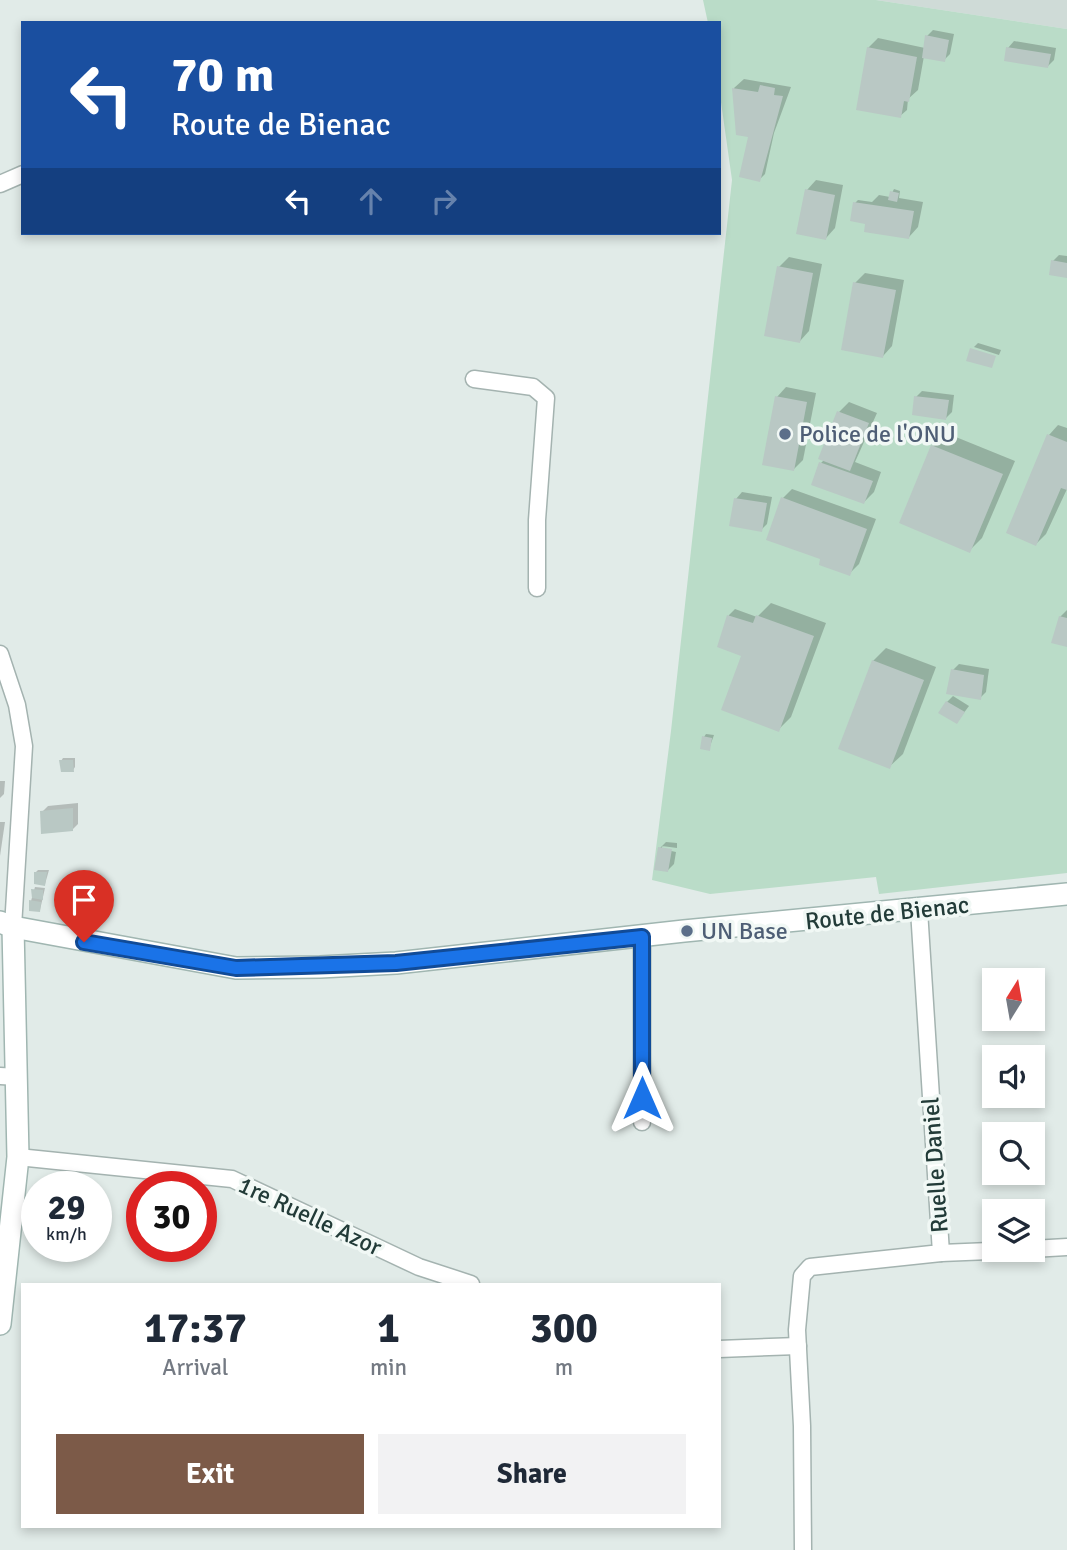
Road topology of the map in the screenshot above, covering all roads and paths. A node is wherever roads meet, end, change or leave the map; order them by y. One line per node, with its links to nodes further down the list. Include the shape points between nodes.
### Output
1 (21, 175): 2 (street)
2 (0, 184)
3 (474, 379): 4 (street, via 533,387 546,398)
4 (537, 588)
5 (0, 654): 6 (street)
6 (7, 693): 9 (street, via 24,746)
7 (1067, 894): 8 (main road, Route de Bienac)
8 (919, 910): 10 (main road, Route de Bienac); 17 (street, Ruelle Daniel)
9 (7, 925): 10 (main road, Route de Bienac, via 236,968 396,963); 11 (main road)
10 (642, 937): 12 (street)
11 (9, 1076): 13 (main road)
12 (642, 1122)
13 (18, 1157): 18 (street, 1re Ruelle Azor, via 232,1179 419,1267); 19 (main road)
14 (1067, 1247): 15 (street)
15 (1045, 1248)
16 (982, 1251): 17 (street)
17 (941, 1253): 20 (street, Ruelle Daniel, via 810,1267 802,1276 800,1289)
18 (468, 1283)
19 (0, 1324)
20 (798, 1346): 21 (street); 22 (street, Ruelle Daniel)
21 (721, 1349)
22 (803, 1550)

